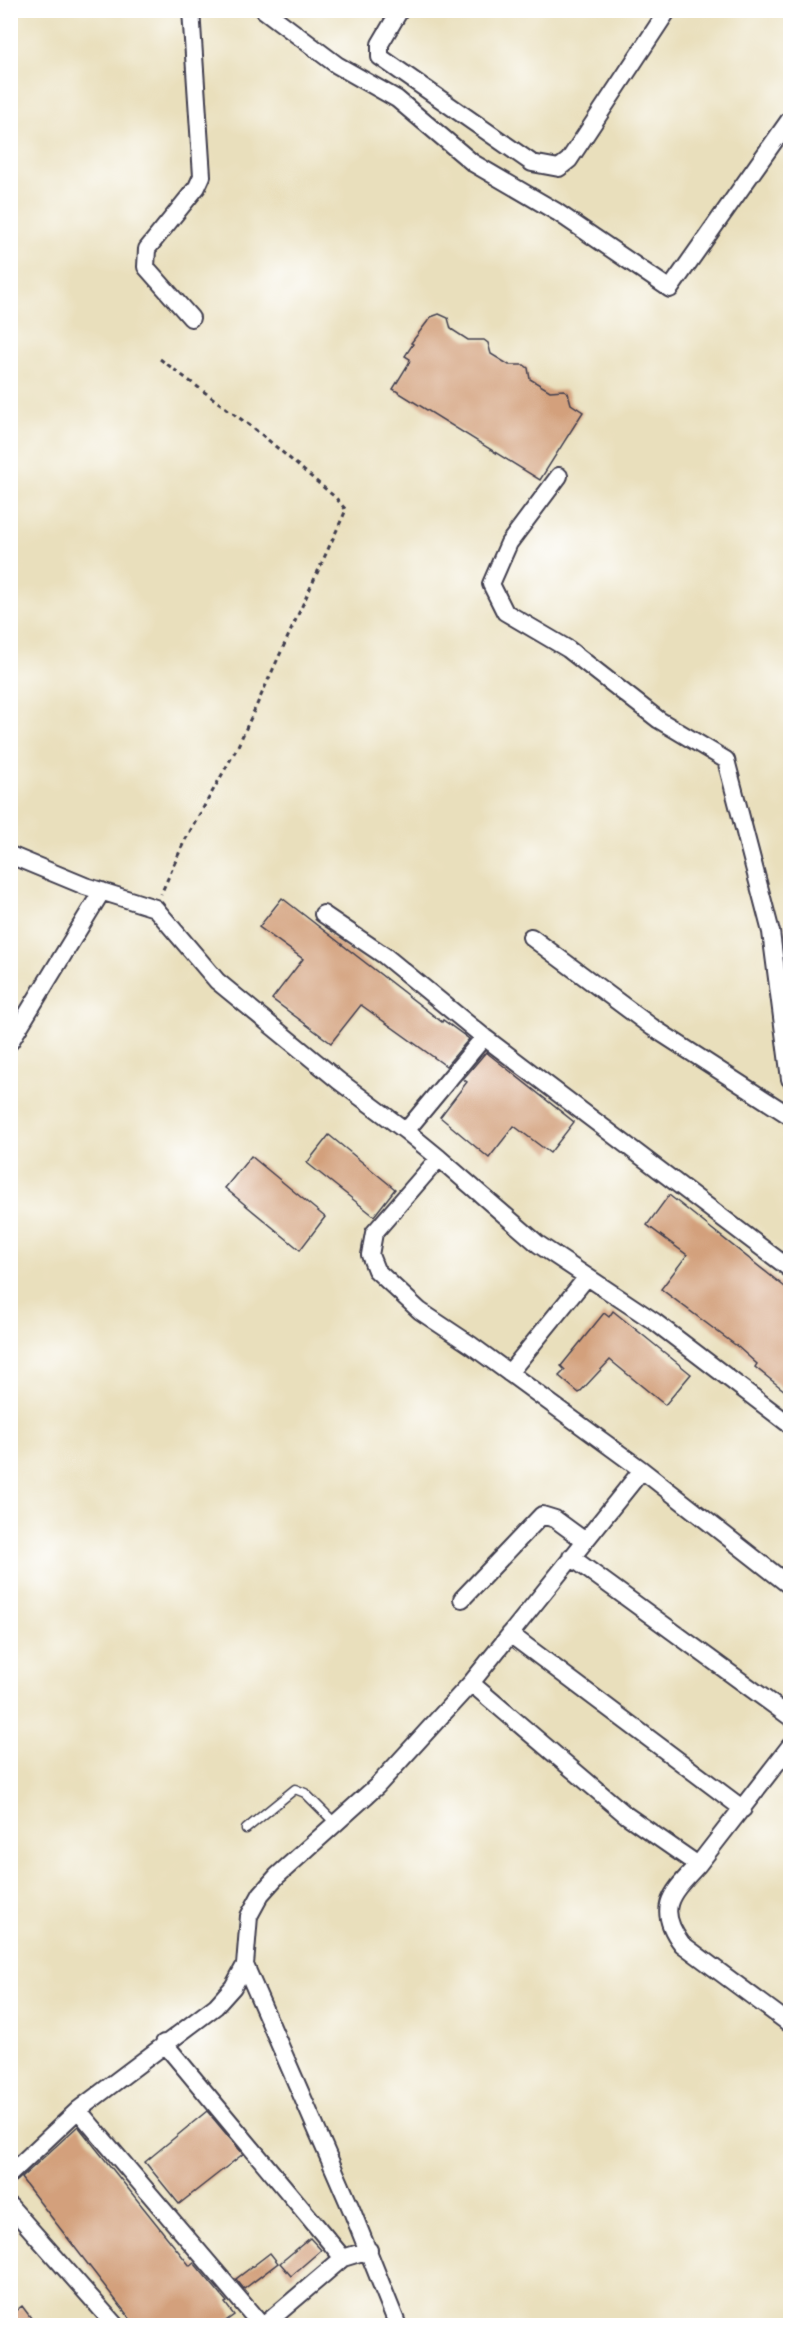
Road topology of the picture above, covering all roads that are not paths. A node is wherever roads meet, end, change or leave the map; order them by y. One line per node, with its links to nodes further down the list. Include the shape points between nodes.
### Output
1 (190, 10): 6 (street, via 201,176 197,187 147,249 145,258 146,267)
2 (264, 10): 5 (street, via 337,65 397,99 473,162 557,212 670,288)
3 (400, 10): 4 (street, via 380,44 380,57 532,163 559,168 569,160)
4 (668, 10)
5 (790, 126)
6 (191, 318)
7 (559, 476): 14 (street, via 509,543 491,584 505,612 568,649 659,720 726,760 771,932)
8 (10, 855): 9 (street)
9 (102, 891): 13 (street); 16 (street, via 155,908 217,981)
10 (323, 914): 12 (street, via 385,956)
11 (531, 938): 15 (street, via 652,1027)
12 (484, 1037): 16 (street); 18 (street)
13 (10, 1042)
14 (790, 1079)
15 (790, 1116)
16 (406, 1131): 17 (street)
17 (439, 1158): 19 (street, via 538,1244); 20 (street, via 374,1233 370,1255 376,1270 420,1311)
18 (790, 1269)
19 (587, 1277): 20 (street); 21 (street, via 655,1322)
20 (509, 1373): 22 (street)
21 (790, 1425)
22 (642, 1470): 23 (street); 25 (street)
23 (585, 1541): 24 (street); 26 (street, via 555,1519 542,1515)
24 (571, 1557): 27 (street); 29 (street)
25 (790, 1586)
26 (462, 1599)
27 (510, 1634): 28 (street); 31 (street)
28 (471, 1683): 32 (street, via 377,1786); 34 (street, via 626,1815)
29 (790, 1717)
30 (790, 1746): 31 (street)
31 (743, 1809): 34 (street)
32 (336, 1824): 33 (lane, via 305,1793 295,1790); 35 (street, via 261,1894 249,1916)
33 (246, 1829)
34 (698, 1865): 36 (street, via 667,1902 675,1935)
35 (245, 1965): 37 (street, via 216,2006); 41 (street)
36 (790, 2024)
37 (164, 2043): 38 (street); 42 (street)
38 (78, 2110): 39 (street); 44 (street)
39 (10, 2174)
40 (10, 2206): 43 (street)
41 (369, 2250): 42 (street); 45 (street)
42 (343, 2258): 44 (street)
43 (116, 2325)
44 (262, 2325)
45 (398, 2325)

